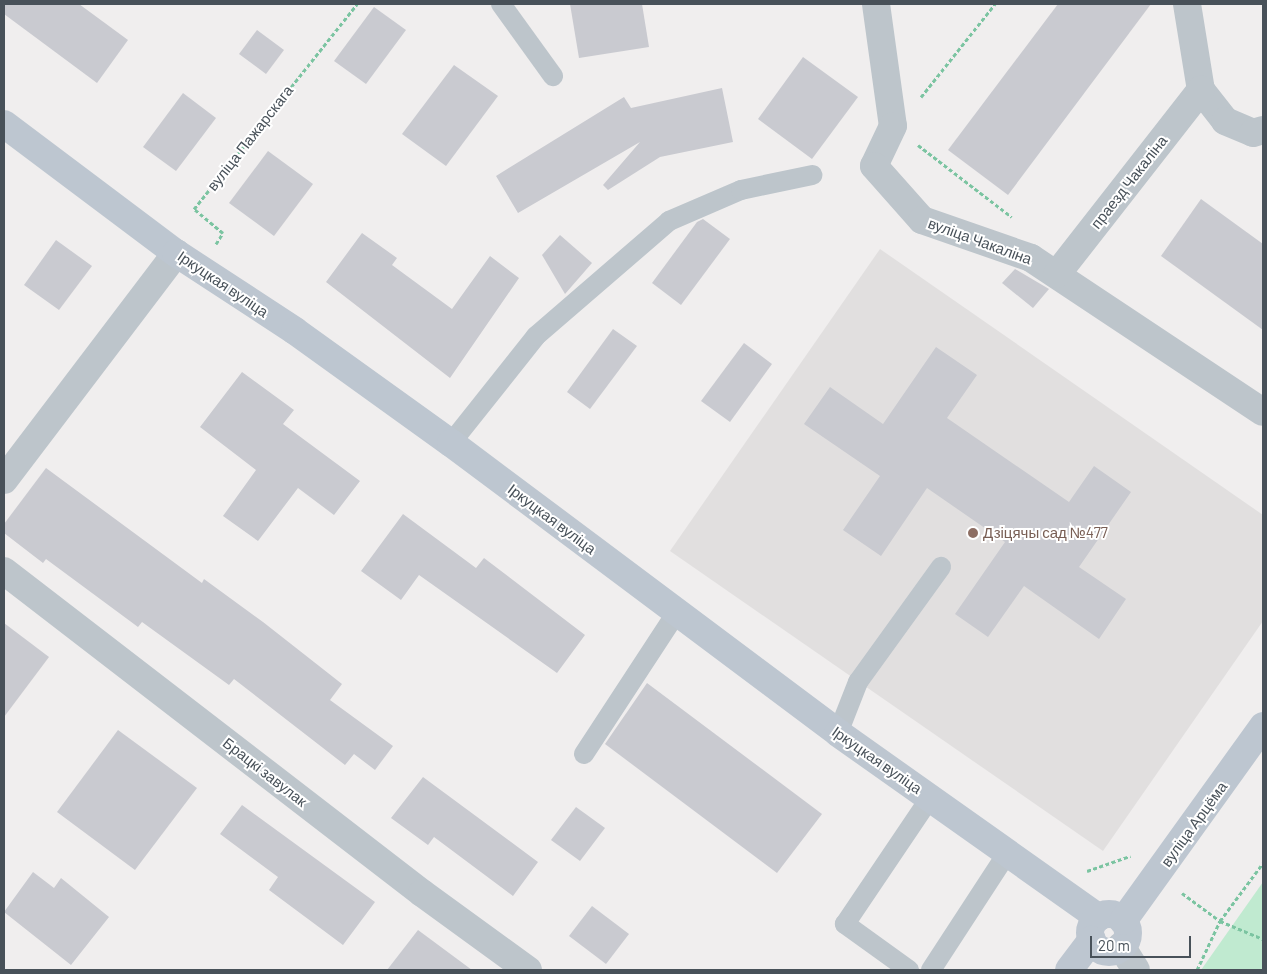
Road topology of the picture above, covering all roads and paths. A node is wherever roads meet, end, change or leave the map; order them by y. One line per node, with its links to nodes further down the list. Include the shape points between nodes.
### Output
1 (356, 4): 14 (path, вуліца Пажарскага, via 194,209 223,233)
2 (501, 4): 6 (lane)
3 (876, 4): 9 (street)
4 (995, 4): 9 (path, via 934,84)
5 (1187, 4): 7 (street)
6 (553, 76)
7 (1202, 90): 10 (street, via 1225,121 1252,132); 15 (street, праезд Чакаліна)
8 (4, 124): 13 (street, Іркуцкая вуліца)
9 (894, 126): 12 (path); 15 (street, вуліца Чакаліна, via 874,166 922,220 1031,258)
10 (1263, 130)
11 (812, 175): 17 (lane, via 741,190 669,221 536,336)
12 (1021, 223)
13 (176, 253): 14 (street, Іркуцкая вуліца); 18 (street)
14 (200, 270): 17 (street, Іркуцкая вуліца, via 295,331)
15 (1057, 274): 16 (street, вуліца Чакаліна)
16 (1263, 412)
17 (451, 443): 21 (street, Іркуцкая вуліца)
18 (4, 480)
19 (941, 567): 23 (lane, via 858,682)
20 (4, 571): 34 (street, Брацкі завулак, via 422,893)
21 (677, 612): 23 (street, Іркуцкая вуліца); 24 (lane)
22 (1263, 726): 32 (street, вуліца Арцёма)
23 (838, 733): 25 (street, Іркуцкая вуліца)
24 (584, 754)
25 (930, 798): 26 (street, Іркуцкая вуліца); 35 (lane, via 845,924)
26 (1008, 852): 32 (street, Іркуцкая вуліца); 36 (lane)
27 (1132, 855): 29 (path)
28 (1263, 863): 31 (path)
29 (1082, 873)
30 (1176, 888): 31 (path)
31 (1220, 921): 33 (path); 39 (path)
32 (1109, 931): 37 (street, вуліца Арцёма); 38 (street)
33 (1263, 939)
34 (528, 970)
35 (909, 970)
36 (931, 970)
37 (1068, 970)
38 (1136, 970)
39 (1197, 970)

